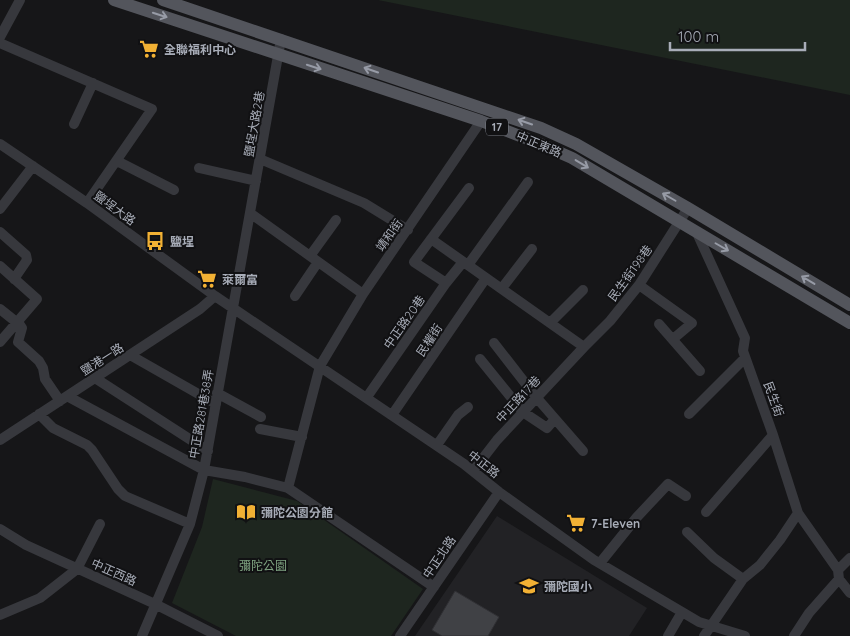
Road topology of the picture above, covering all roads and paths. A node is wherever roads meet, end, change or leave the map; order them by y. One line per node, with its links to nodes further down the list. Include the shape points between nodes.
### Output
1 (20, 0): 4 (street)
2 (114, 0): 7 (main road, 中正東路 / 17, one-way to 7)
3 (163, 0): 5 (main road, 中正東路 / 17)
4 (0, 37)
5 (281, 39): 7 (street, 鹽埕大路2巷); 21 (main road, 中正東路 / 17, one-way to 5, via 576,144 541,128)
6 (0, 43): 8 (street)
7 (279, 55): 9 (main road, 中正東路 / 17, one-way to 9); 12 (street, 鹽埕大路2巷)
8 (93, 83): 10 (street); 13 (street, via 152,109)
9 (481, 121): 25 (main road, 中正東路 / 17, one-way to 25, via 572,158); 26 (street, 靖和街)
10 (74, 124)
11 (0, 144): 14 (street, 鹽埕大路)
12 (260, 159): 16 (street, 鹽埕大路2巷); 26 (street, via 364,202)
13 (117, 161): 19 (street); 20 (street)
14 (33, 166): 20 (street, 鹽埕大路); 22 (street)
15 (199, 168): 16 (street)
16 (256, 181): 23 (street, 鹽埕大路2巷)
17 (528, 182): 32 (street, 中正路20巷)
18 (469, 188): 29 (street)
19 (174, 190)
20 (88, 203): 41 (street, 鹽埕大路)
21 (688, 208): 25 (street, 民生街198巷); 43 (main road, 中正東路 / 17, one-way to 21)
22 (0, 209)
23 (250, 213): 31 (street); 44 (street, 中正路281巷38弄)
24 (336, 220): 31 (street)
25 (680, 222): 28 (main road, 中正東路 / 17); 37 (street, 民生街198巷)
26 (408, 230): 40 (street, 靖和街)
27 (0, 232): 35 (street, via 26,255 27,260)
28 (697, 233): 48 (main road, 中正東路 / 17, one-way to 48); 56 (street, 民生街, via 745,338)
29 (431, 239): 32 (street); 36 (street, via 414,262)
30 (532, 249): 38 (street)
31 (314, 259): 40 (street); 42 (street)
32 (465, 264): 34 (street); 36 (street, 中正路20巷)
33 (0, 266): 35 (street)
34 (486, 278): 38 (street); 69 (street, 民權街)
35 (14, 279): 46 (street, via 37,298)
36 (446, 283): 61 (street, 中正路20巷)
37 (639, 285): 50 (street, via 692,322); 53 (street, 民生街198巷)
38 (502, 288): 47 (street)
39 (583, 290): 47 (street)
40 (363, 294): 57 (street, 靖和街)
41 (215, 296): 44 (street, 中正路); 54 (street, 鹽港一路, via 200,310)
42 (295, 296)
43 (850, 305)
44 (233, 307): 57 (street, 中正路); 60 (street, 中正路281巷38弄)
45 (0, 309): 46 (street)
46 (17, 322): 51 (street); 63 (street, via 22,328 18,342 39,361 45,379)
47 (550, 323): 53 (street)
48 (850, 323)
49 (659, 324): 50 (street)
50 (673, 339): 58 (street)
51 (0, 342)
52 (494, 343): 62 (street)
53 (584, 347): 62 (street, 中正路17巷)
54 (130, 355): 59 (street, 鹽港一路); 64 (street)
55 (480, 358): 66 (street)
56 (745, 358): 68 (street); 73 (street, 民生街)
57 (320, 366): 61 (street, 中正路); 74 (street, 靖和街)
58 (700, 371)
59 (94, 378): 63 (street, 鹽港一路); 77 (street)
60 (218, 393): 64 (street, 中正路281巷38弄); 70 (street)
61 (367, 397): 69 (street, 中正路)
62 (536, 397): 66 (street, 中正路17巷); 71 (street)
63 (63, 399): 67 (street, 鹽港一路); 79 (street)
64 (216, 404): 77 (street, 中正路281巷38弄)
65 (468, 407): 76 (street)
66 (523, 412): 71 (street, via 547,428); 80 (street, 中正路17巷)
67 (39, 414): 75 (street, 鹽港一路); 87 (street, via 53,428 87,445 125,496)
68 (689, 414)
69 (392, 415): 76 (street, 中正路)
70 (261, 418)
71 (555, 419): 78 (street)
72 (260, 429): 74 (street)
73 (773, 435): 84 (street); 85 (street, 民生街)
74 (302, 438): 81 (street, 靖和街)
75 (0, 440)
76 (437, 445): 80 (street, 中正路)
77 (208, 451): 79 (street, 中正路281巷38弄)
78 (583, 451)
79 (204, 470): 81 (street, 中正路281巷38弄); 87 (street)
80 (473, 471): 82 (street, 中正路)
81 (288, 488): 95 (street, 中正路281巷38弄)
82 (499, 492): 91 (street, 中正路); 95 (street, 中正北路)
83 (686, 496): 91 (street, via 668,484 636,517)
84 (706, 512)
85 (798, 514): 93 (street, 民生街); 94 (street, via 760,565)
86 (100, 524): 92 (street)
87 (190, 524): 97 (street)
88 (0, 529): 92 (street, 中正西路)
89 (686, 532): 94 (street)
90 (850, 558): 93 (street)
91 (600, 563): 98 (street, 中正路)
92 (77, 570): 97 (street, 中正西路); 99 (street, via 40,598)
93 (839, 575): 96 (street, 民生街); 107 (street)
94 (742, 579): 100 (street)
95 (434, 586): 103 (street, 中正北路)
96 (850, 593)
97 (155, 604): 101 (street); 102 (street, 中正西路)
98 (682, 612): 100 (street, 中正路); 104 (street)
99 (0, 615)
100 (710, 625): 105 (street); 106 (street, 中正路)
101 (142, 636)
102 (218, 636)
103 (400, 636)
104 (668, 636)
105 (704, 636)
106 (745, 636)
107 (794, 636)

